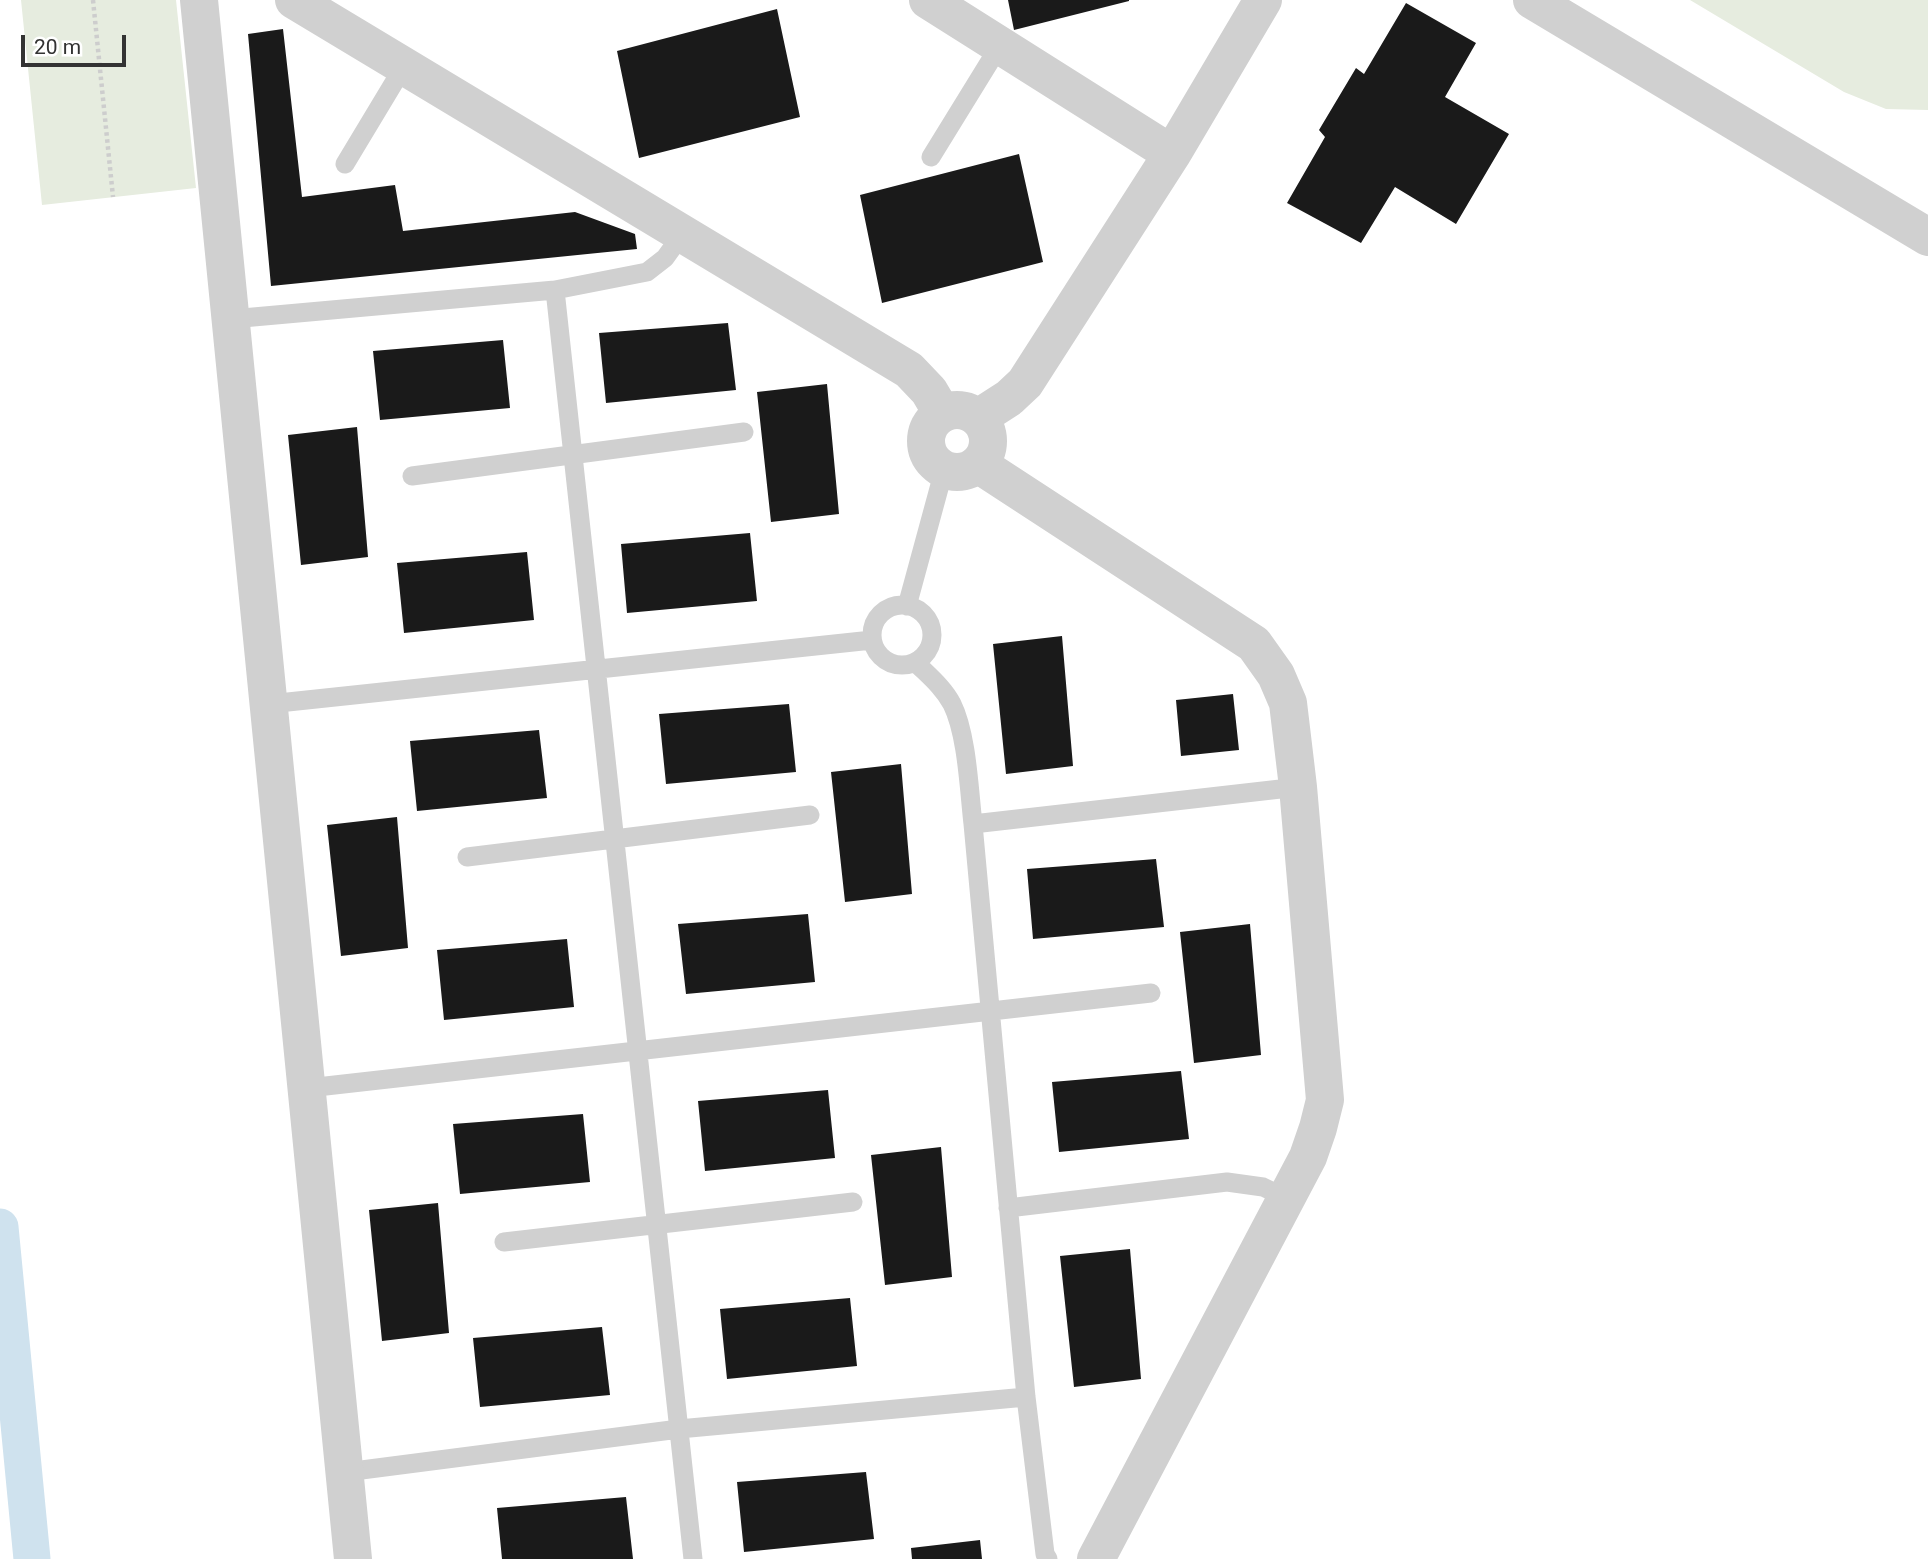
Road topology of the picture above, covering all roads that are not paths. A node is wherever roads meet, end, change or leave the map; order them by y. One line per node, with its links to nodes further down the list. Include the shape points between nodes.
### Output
1 (199, 0): 14 (street)
2 (293, 0): 7 (street)
3 (928, 0): 6 (street)
4 (1263, 0): 8 (street)
5 (1532, 0): 12 (street)
6 (1000, 45): 8 (street); 9 (lane)
7 (404, 66): 10 (lane); 11 (street)
8 (1172, 154): 15 (street, via 1025,383 1009,398)
9 (931, 157)
10 (345, 164)
11 (683, 233): 13 (lane, via 665,258 647,272); 15 (street, via 909,370)
12 (1928, 237)
13 (555, 290): 14 (lane); 17 (lane)
14 (231, 319): 24 (street)
15 (960, 416): 18 (street, via 985,429 988,441 985,453); 18 (street, via 931,422 926,449 933,461)
16 (744, 432): 17 (lane)
17 (573, 454): 19 (lane); 23 (lane)
18 (961, 467): 20 (lane); 25 (street, via 1254,644 1276,675 1288,703)
19 (412, 476)
20 (907, 606): 21 (lane, via 898,605 880,614); 22 (lane, via 923,614 932,631 928,649)
21 (872, 640): 22 (lane, via 888,662); 23 (lane)
22 (915, 662): 27 (lane, via 952,704 961,732)
23 (598, 671): 24 (lane); 28 (lane)
24 (269, 704): 33 (street)
25 (1298, 787): 27 (lane); 34 (street, via 1325,1100 1307,1157)
26 (810, 815): 28 (lane)
27 (973, 824): 31 (lane)
28 (615, 839): 29 (lane); 32 (lane)
29 (467, 857)
30 (1151, 993): 31 (lane)
31 (989, 1012): 32 (lane); 36 (lane)
32 (638, 1052): 33 (lane); 37 (lane)
33 (308, 1088): 41 (street)
34 (1286, 1198): 36 (lane, via 1263,1187 1227,1182); 45 (street)
35 (853, 1202): 37 (lane)
36 (1008, 1208): 39 (lane)
37 (656, 1224): 38 (lane); 40 (lane)
38 (504, 1242)
39 (1026, 1397): 40 (lane); 44 (lane)
40 (679, 1429): 41 (lane); 43 (lane)
41 (346, 1472): 42 (street)
42 (353, 1559)
43 (693, 1559)
44 (1048, 1559)
45 (1096, 1559)

